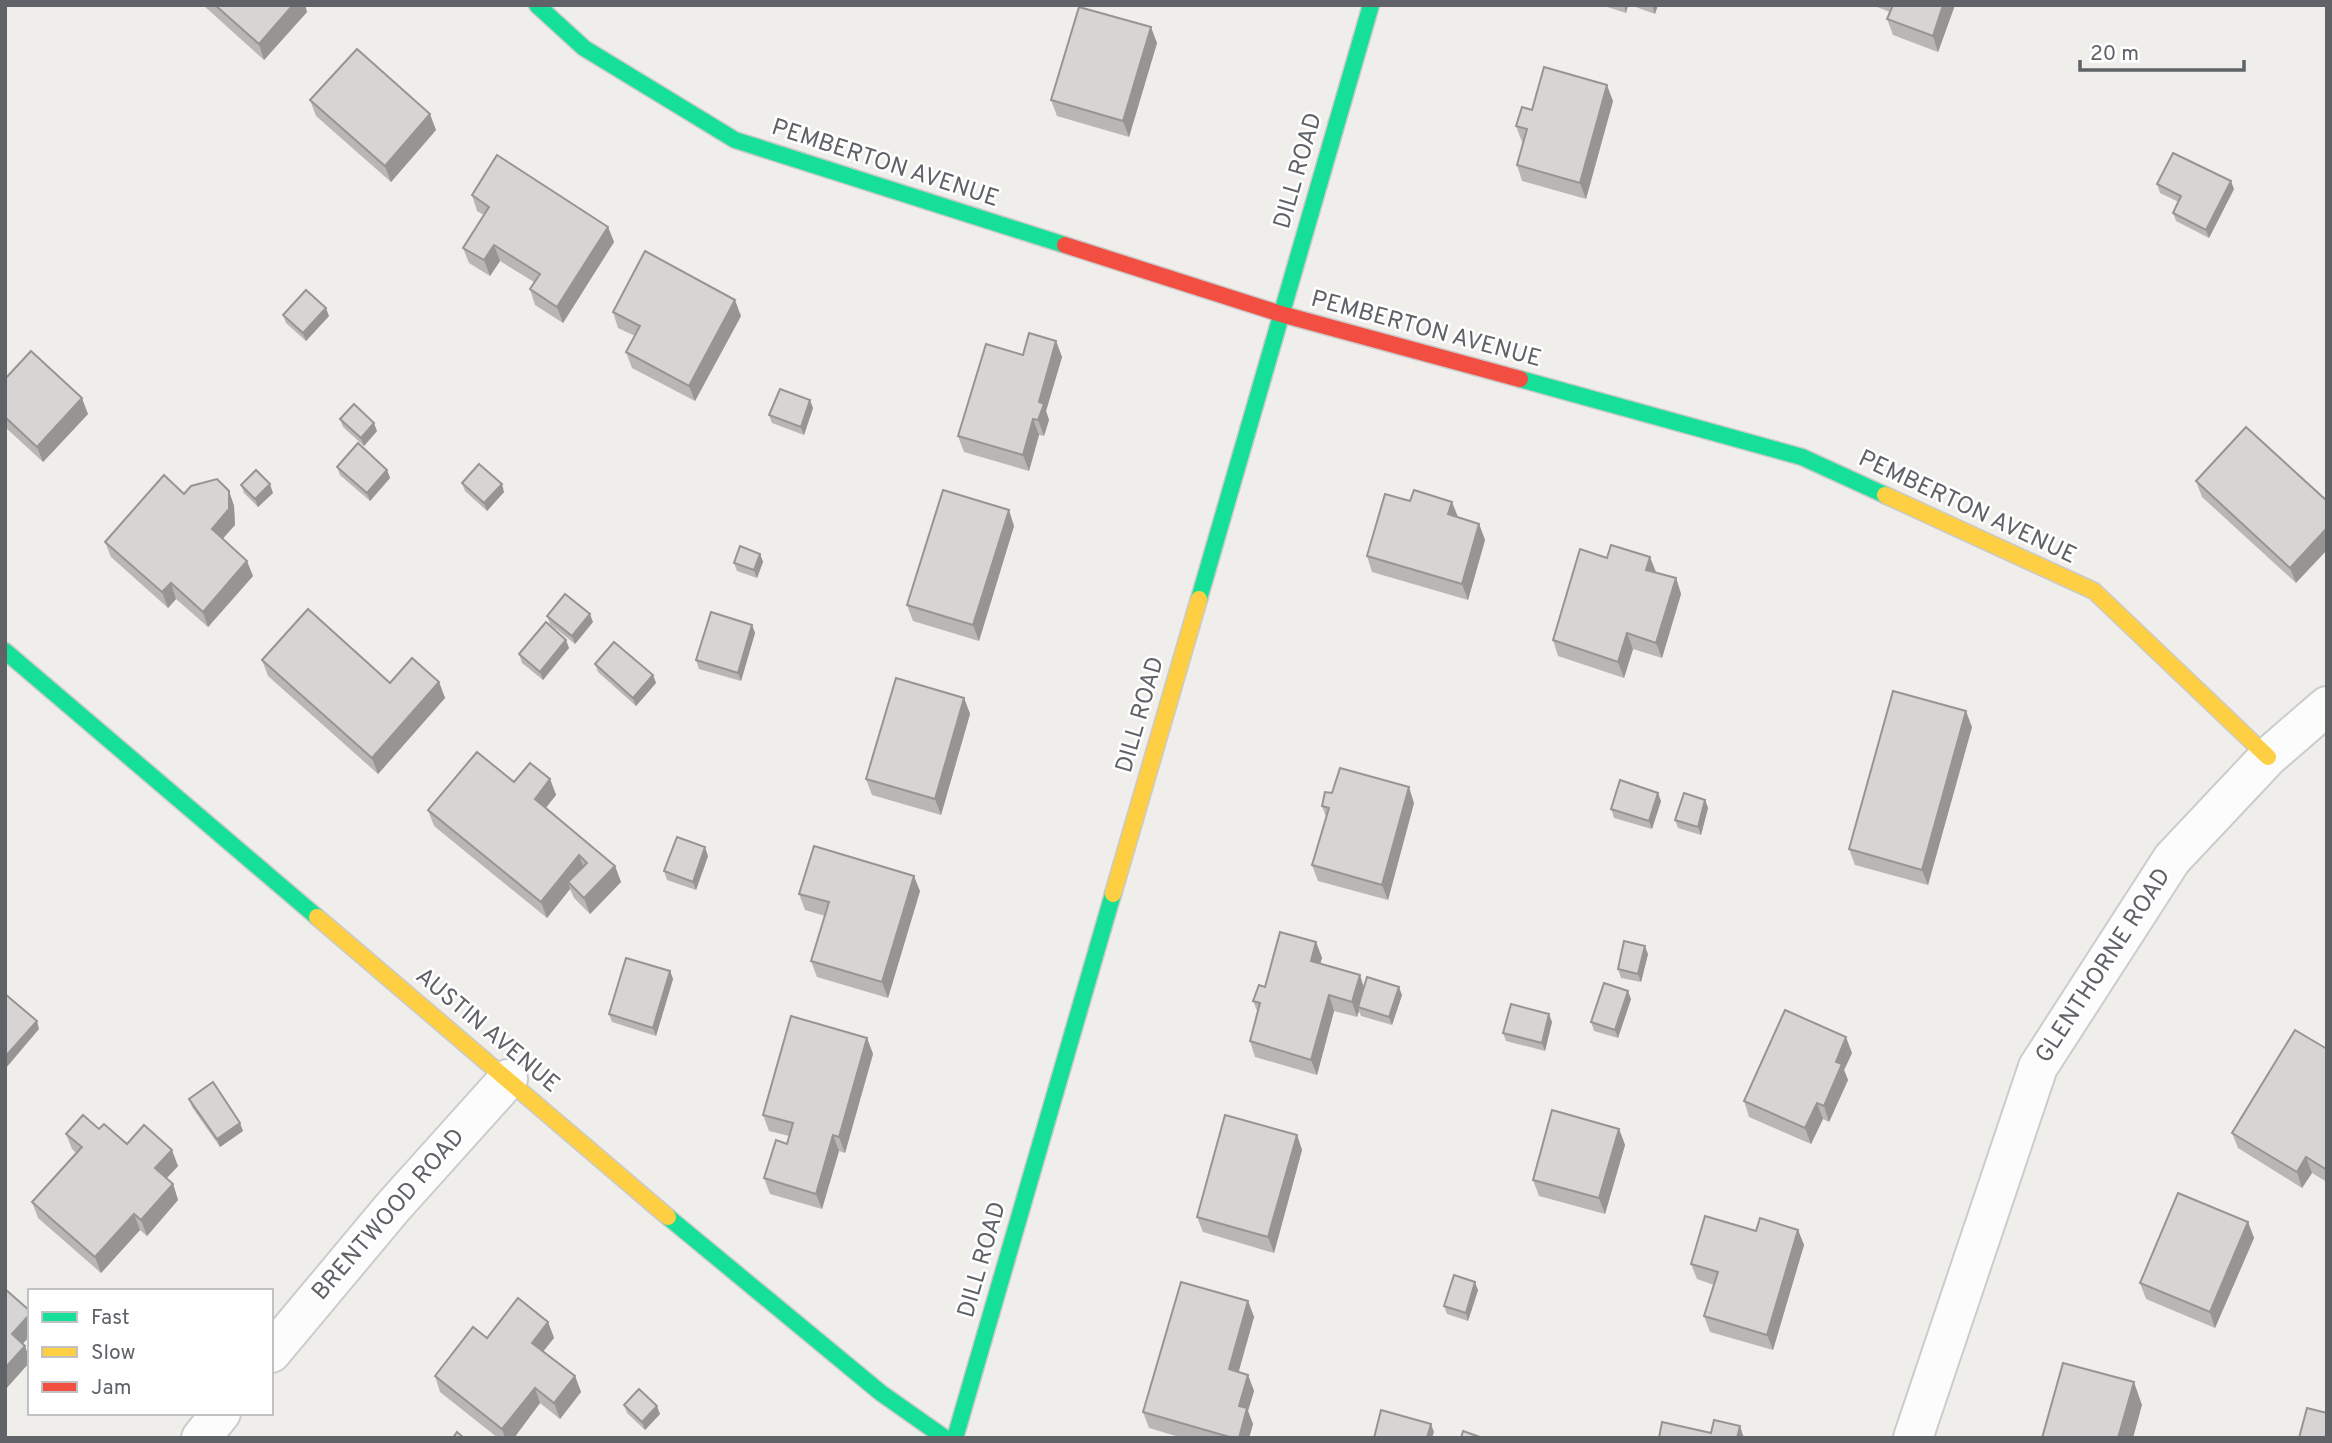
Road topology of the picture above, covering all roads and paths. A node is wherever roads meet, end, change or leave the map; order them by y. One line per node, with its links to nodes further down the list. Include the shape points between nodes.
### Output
1 (537, 5): 3 (street, PEMBERTON AVENUE, via 584,48 735,140)
2 (1371, 5): 3 (street, DILL ROAD)
3 (1281, 314): 6 (street, PEMBERTON AVENUE, via 1802,457 2094,591); 12 (street, DILL ROAD)
4 (5, 651): 7 (street, AUSTIN AVENUE)
5 (2327, 706): 6 (street, GLENTHORNE ROAD)
6 (2268, 757): 13 (street, GLENTHORNE ROAD, via 2172,859 2038,1066)
7 (508, 1079): 8 (street, BRENTWOOD ROAD); 11 (street, AUSTIN AVENUE, via 881,1393)
8 (273, 1351)
9 (220, 1415): 10 (street)
10 (201, 1438)
11 (945, 1438)
12 (955, 1438)
13 (1913, 1438)

